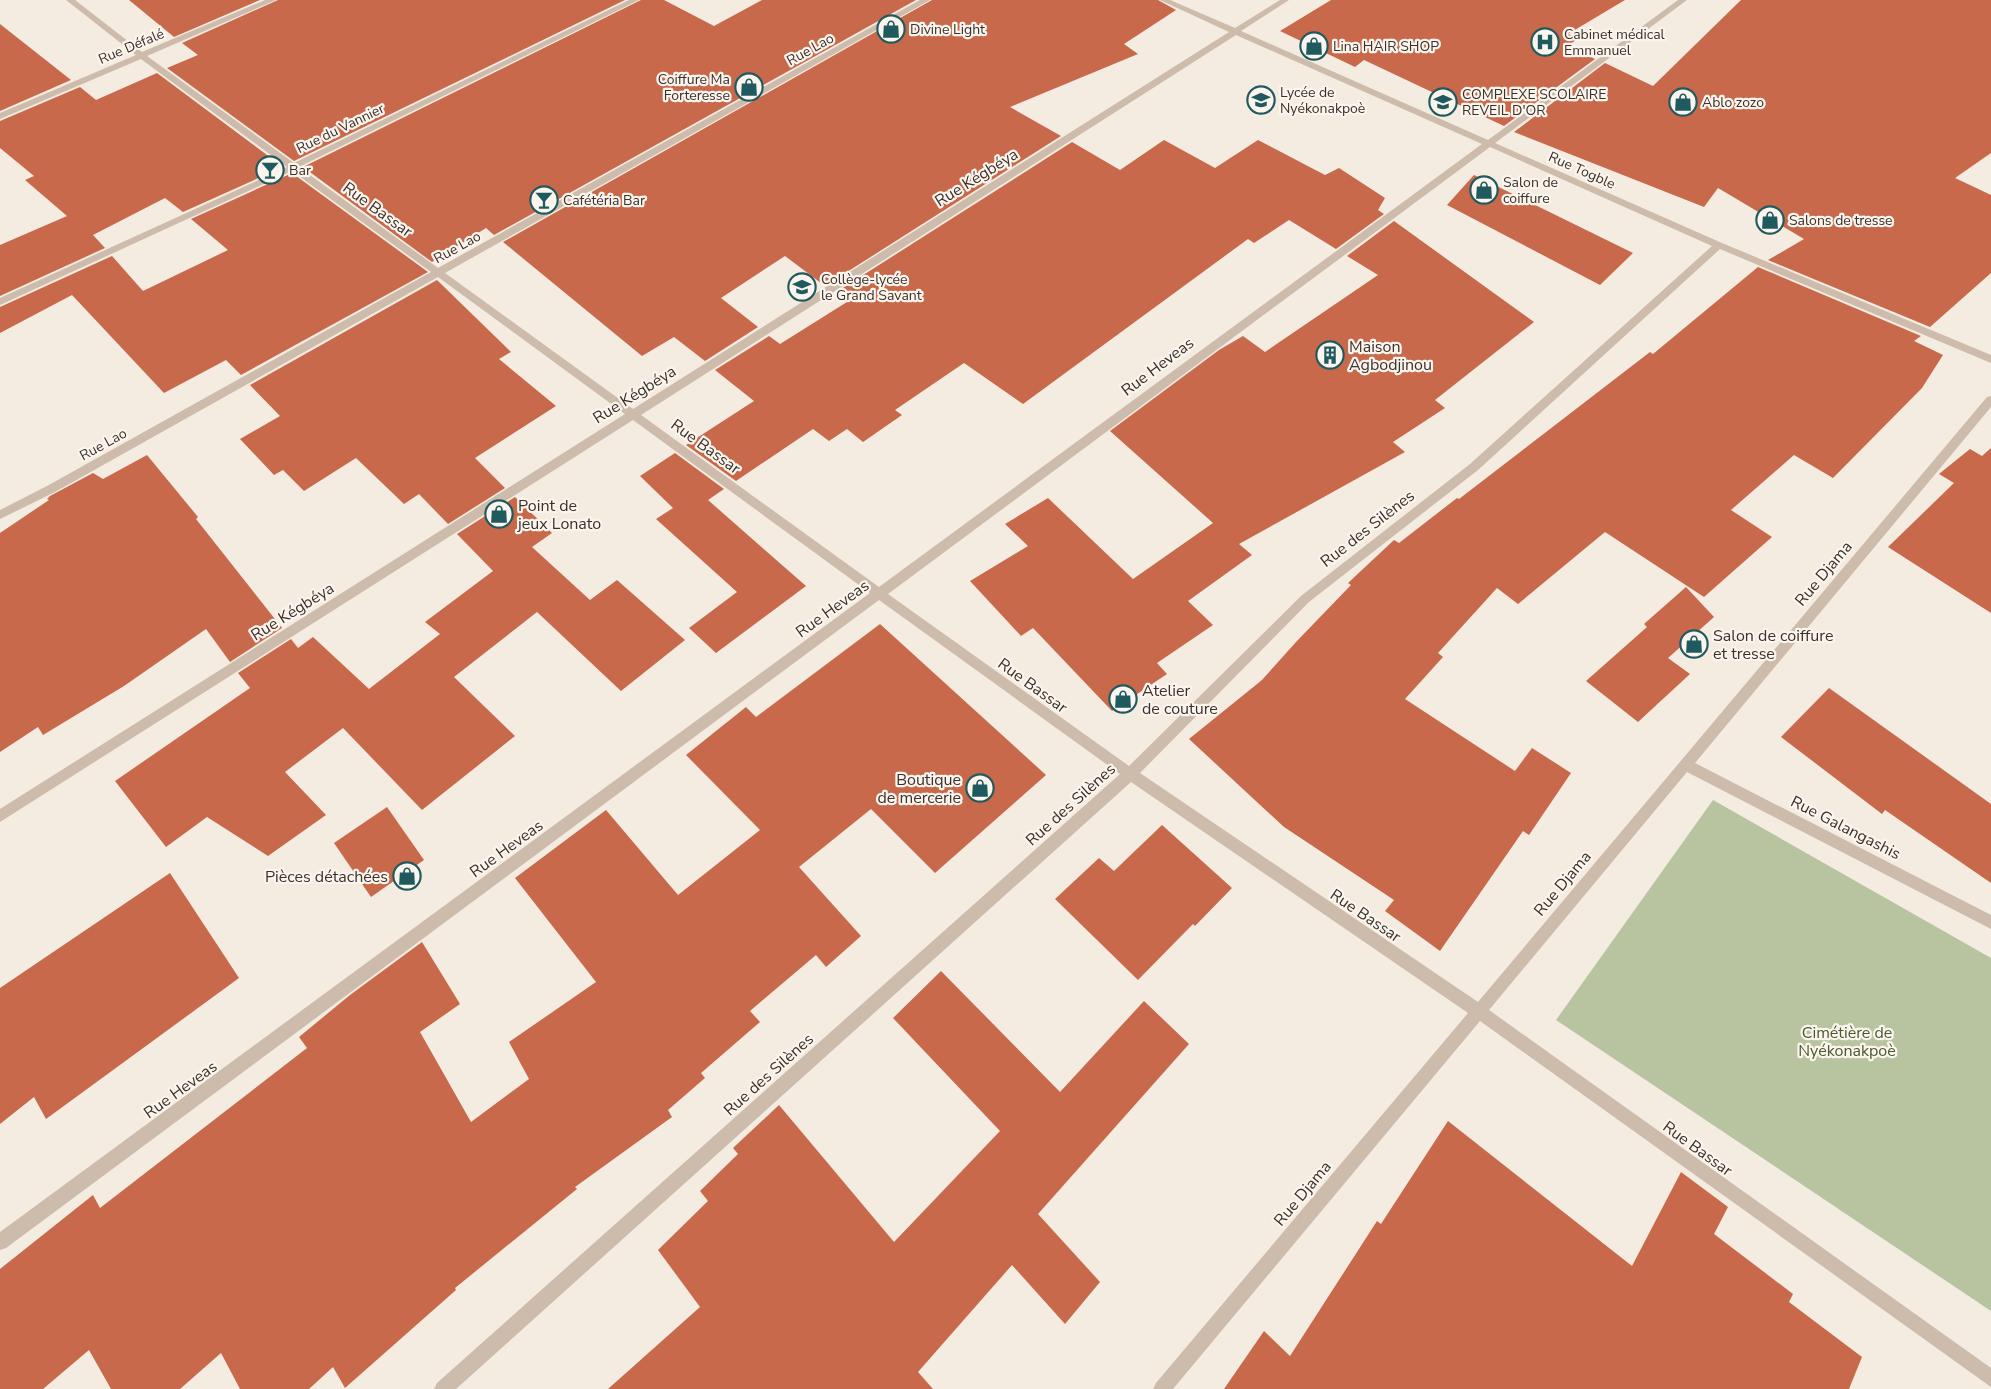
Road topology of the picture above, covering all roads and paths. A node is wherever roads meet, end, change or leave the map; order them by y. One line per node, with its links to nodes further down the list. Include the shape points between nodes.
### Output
1 (70, 0): 9 (street, Rue Bassar)
2 (272, 0): 9 (street, Rue Défalé)
3 (635, 0): 12 (street, Rue du Vannier)
4 (926, 0): 14 (street, Rue Lao)
5 (1164, 0): 8 (street, Rue Togble)
6 (1286, 0): 8 (street, Rue Kégbéya)
7 (1683, 0): 11 (street, Rue Heveas)
8 (1235, 32): 11 (street, Rue Togble); 18 (street, Rue Kégbéya)
9 (142, 56): 10 (street, Rue Défalé); 12 (street, Rue Bassar)
10 (0, 116)
11 (1488, 143): 13 (street, Rue Togble); 20 (street, Rue Heveas)
12 (293, 167): 14 (street, Rue Bassar); 15 (street, Rue du Vannier)
13 (1719, 245): 16 (street, Rue Togble); 22 (street, Rue des Silènes, via 1474,467 1305,599)
14 (439, 273): 18 (street, Rue Bassar); 19 (street, Rue Lao)
15 (0, 302)
16 (1991, 359)
17 (1991, 400): 21 (street, Rue Djama)
18 (634, 414): 20 (street, Rue Bassar); 23 (street, Rue Kégbéya)
19 (0, 515)
20 (880, 592): 22 (street, Rue Bassar); 26 (street, Rue Heveas)
21 (1685, 764): 24 (street, Rue Galangashis); 25 (street, Rue Djama)
22 (1130, 774): 25 (street, Rue Bassar); 28 (street, Rue des Silènes)
23 (0, 816)
24 (1991, 922)
25 (1478, 1010): 27 (street, Rue Bassar); 29 (street, Rue Djama)
26 (0, 1242)
27 (1991, 1378)
28 (443, 1389)
29 (1162, 1389)

